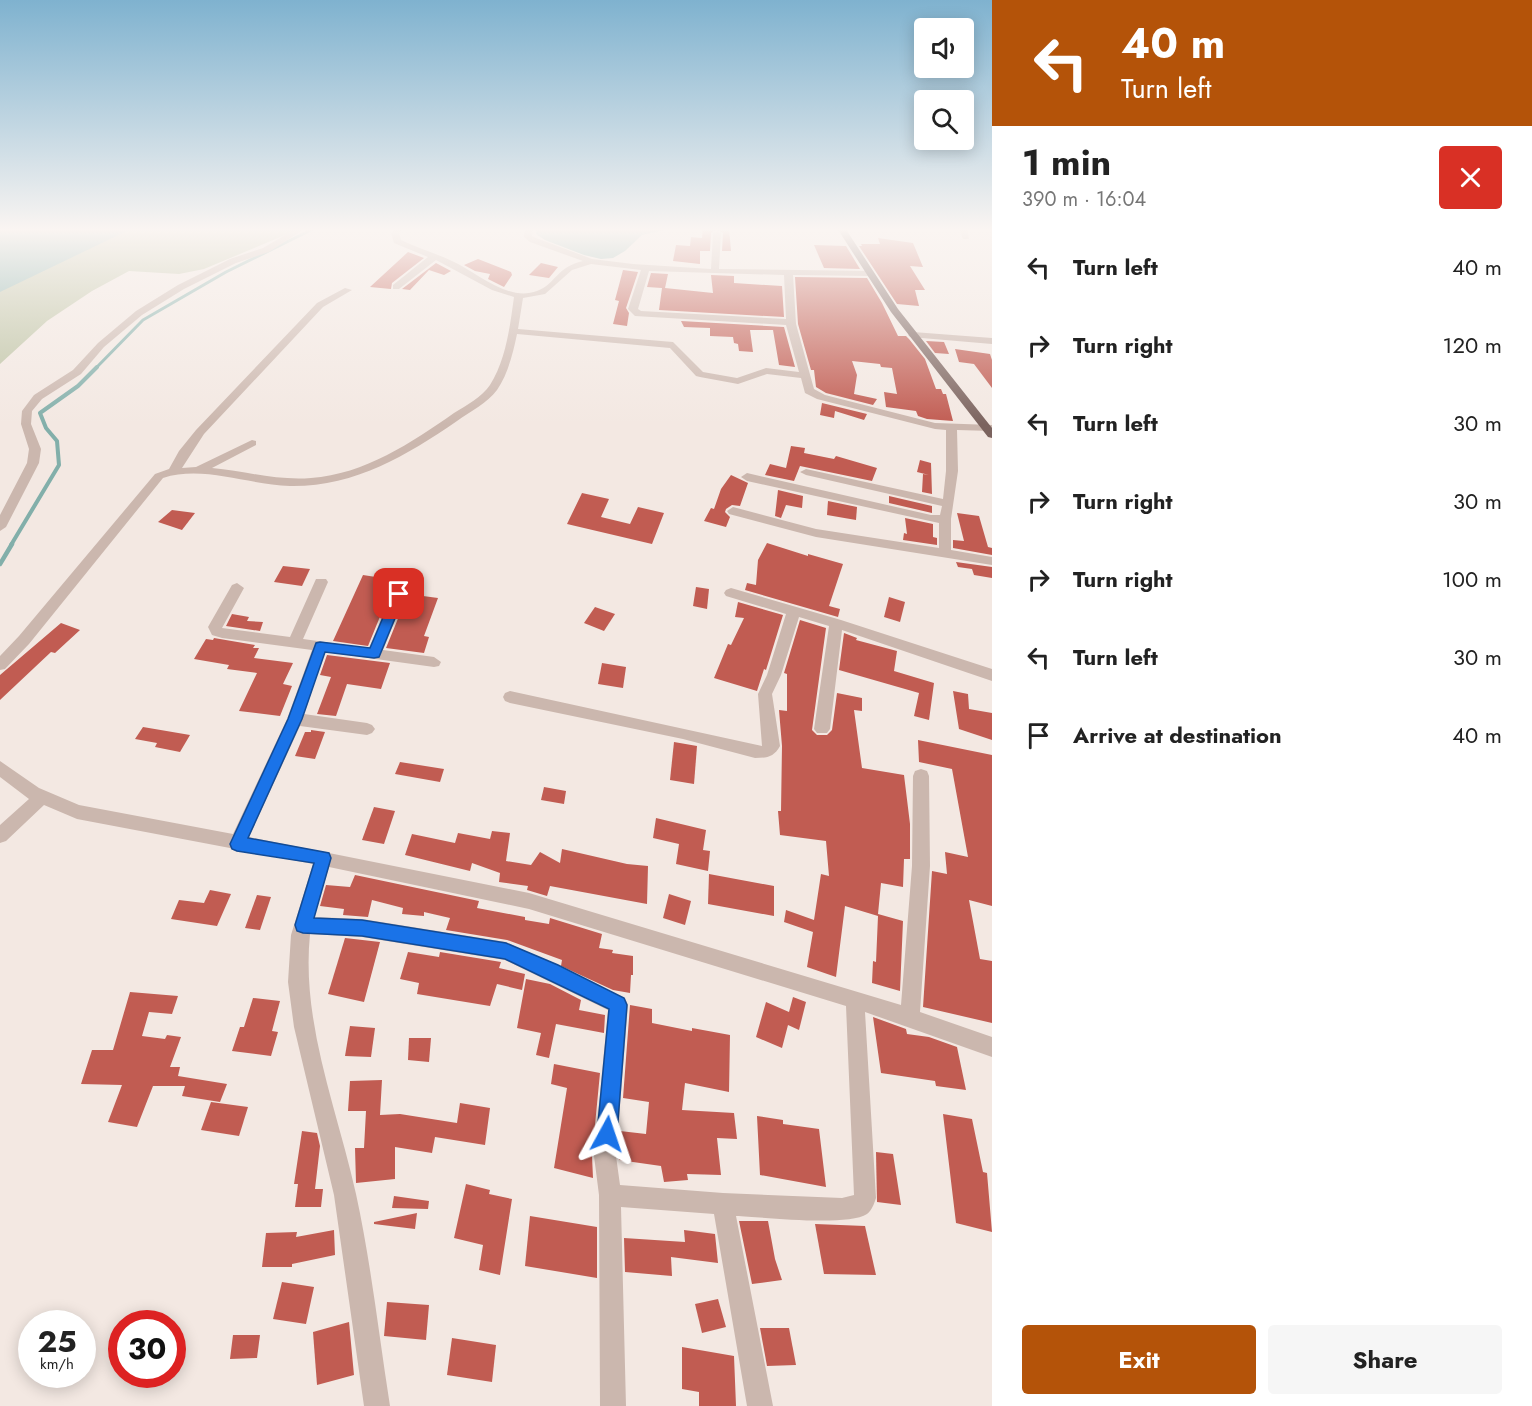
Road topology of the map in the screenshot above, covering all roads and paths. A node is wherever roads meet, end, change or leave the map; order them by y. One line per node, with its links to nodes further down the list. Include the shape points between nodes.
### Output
1 (170, 294): 25 (street, via 139,313 101,345 77,372 33,402 26,423 35,449 33,463)
2 (341, 294): 18 (street, via 320,305 200,432)
3 (512, 294): 8 (street)
4 (540, 294): 8 (street)
5 (638, 294): 11 (street, via 633,311)
6 (789, 294): 9 (street)
7 (885, 294): 12 (main road)
8 (519, 296): 10 (street)
9 (791, 322): 11 (street); 14 (street)
10 (513, 331): 11 (street); 19 (street, via 493,388 391,459 354,475 307,483)
11 (676, 331): 14 (street, via 700,374 738,381 766,372)
12 (914, 335): 13 (street); 16 (main road)
13 (992, 341)
14 (806, 376): 15 (street, via 809,391 821,397)
15 (951, 428): 16 (street); 22 (street)
16 (990, 430)
17 (252, 443): 19 (street)
18 (174, 471): 19 (street); 38 (street, via 154,481)
19 (196, 471)
20 (806, 472): 22 (street)
21 (747, 477): 24 (street, via 931,519)
22 (948, 504): 24 (street)
23 (733, 511): 26 (street, via 816,533)
24 (945, 518): 26 (street)
25 (0, 527)
26 (945, 555): 27 (street)
27 (992, 561)
28 (407, 574): 36 (street)
29 (321, 582): 34 (street)
30 (237, 588): 34 (street, via 215,627 217,631)
31 (731, 594): 32 (street)
32 (794, 611): 33 (street); 40 (street, via 765,694 772,746 766,752)
33 (836, 623): 39 (street); 43 (street)
34 (294, 643): 35 (street)
35 (320, 647): 36 (street); 41 (street)
36 (374, 654): 37 (street)
37 (434, 662)
38 (0, 665)
39 (992, 675)
40 (510, 697)
41 (295, 719): 42 (street); 48 (street)
42 (367, 729)
43 (822, 729)
44 (0, 768): 46 (street)
45 (921, 776): 52 (street, via 921,866)
46 (42, 797): 47 (street); 48 (street, via 76,812)
47 (0, 836)
48 (237, 844): 49 (street)
49 (323, 858): 50 (street); 51 (street, via 529,900)
50 (303, 925): 54 (street, via 362,928 506,951 618,1005 605,1156); 56 (street, via 298,982 304,1027 345,1195)
51 (855, 999): 52 (street); 55 (street, via 865,1198 862,1205 842,1209)
52 (910, 1018): 53 (street)
53 (992, 1047)
54 (610, 1195): 55 (street); 57 (street)
55 (723, 1204): 58 (street)
56 (378, 1406)
57 (613, 1406)
58 (760, 1406)

